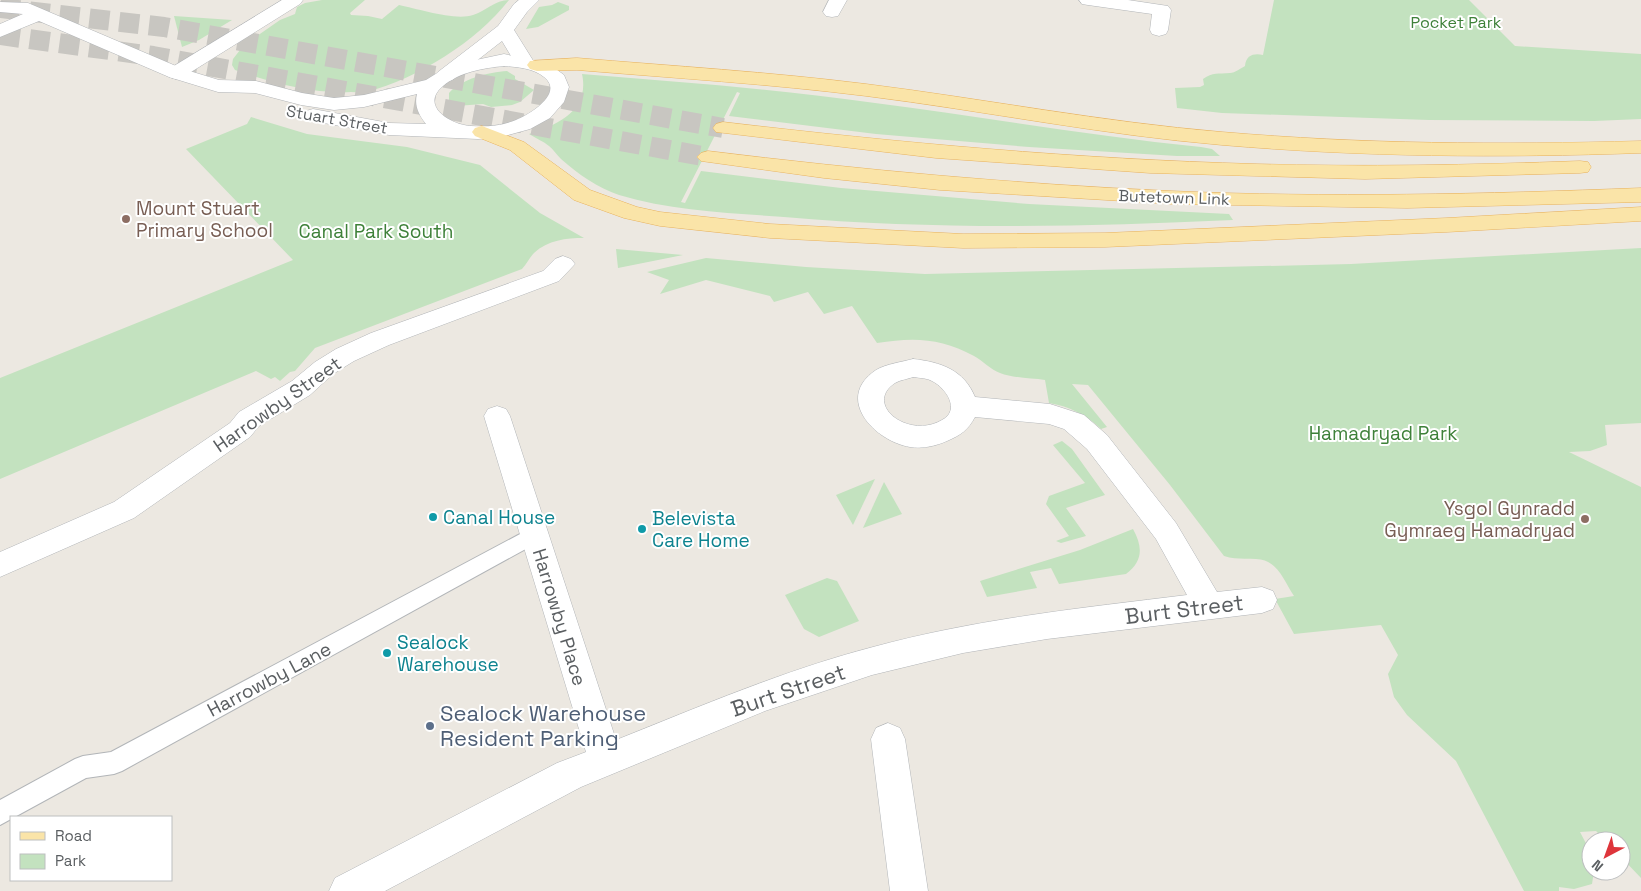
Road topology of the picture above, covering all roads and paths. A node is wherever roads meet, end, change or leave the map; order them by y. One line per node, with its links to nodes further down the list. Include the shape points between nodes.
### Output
1 (294, 0): 10 (street)
2 (530, 0): 6 (street, via 520,8)
3 (1088, 0): 7 (street, via 1162,10)
4 (0, 7): 5 (street, Stuart Street)
5 (28, 7): 8 (street); 10 (street, Stuart Street)
6 (505, 30): 9 (street); 11 (street)
7 (1159, 30)
8 (0, 31)
9 (531, 64): 11 (street, via 504,60 482,62 461,68); 14 (street, Stuart Street, via 550,72 558,81 555,103 544,114 527,123 506,130); 15 (main road, via 577,64 857,90 1163,133 1220,138 1434,149)
10 (176, 73): 12 (street, Stuart Street)
11 (439, 80): 12 (street, Stuart Street, via 364,101 334,104 256,88); 14 (street, via 426,96 425,108 432,118 448,128)
12 (218, 86): 14 (street, Stuart Street, via 238,102 366,126)
13 (723, 128): 17 (main road, Butetown Link, via 923,150 1193,168 1416,172)
14 (472, 132): 19 (main road, via 517,146 582,194 615,207 660,219 770,231 963,241 1105,240)
15 (1641, 148)
16 (708, 157): 18 (main road, Butetown Link, via 999,188 1187,198 1402,201)
17 (1641, 164)
18 (1641, 195)
19 (1641, 214)
20 (563, 264): 24 (street, Harrowby Street, via 551,276 345,355 302,388 249,419 240,430 130,506)
21 (965, 406): 26 (street, via 1050,414 1074,422 1098,442 1166,531)
22 (497, 416): 23 (street, Harrowby Place)
23 (534, 534): 28 (street, Harrowby Place); 29 (lane, Harrowby Lane, via 114,763 84,767)
24 (0, 565)
25 (1262, 600): 26 (street, Burt Street)
26 (1209, 606): 28 (street, Burt Street, via 1047,625 963,639 872,661 759,698)
27 (888, 739): 31 (street)
28 (606, 761): 30 (street, Burt Street, via 569,775)
29 (0, 813)
30 (348, 891)
31 (909, 891)

